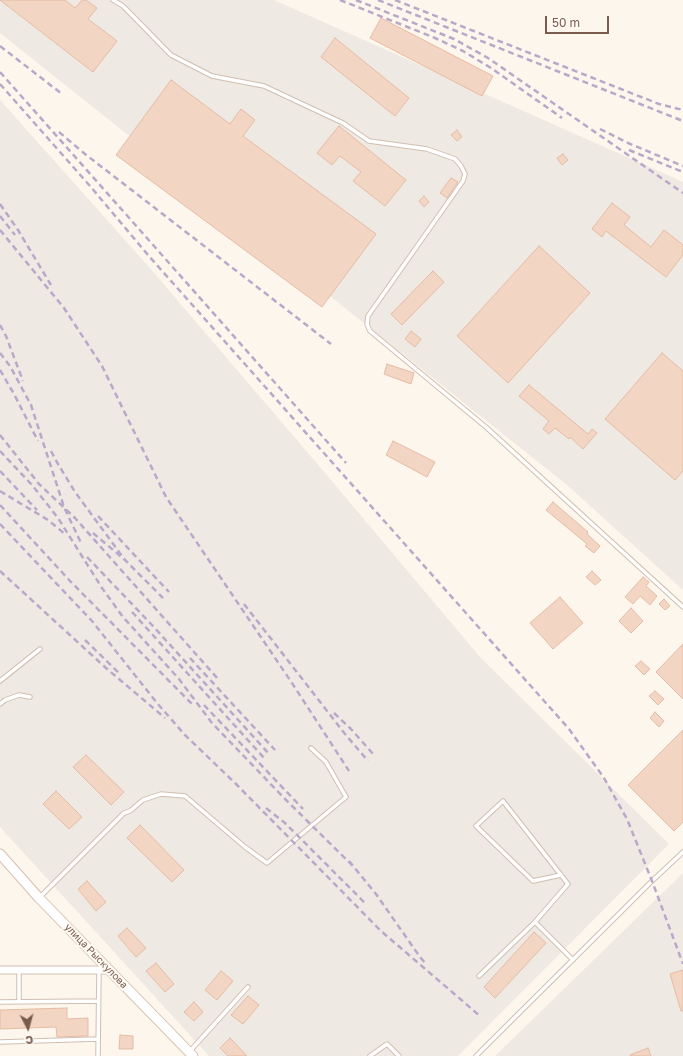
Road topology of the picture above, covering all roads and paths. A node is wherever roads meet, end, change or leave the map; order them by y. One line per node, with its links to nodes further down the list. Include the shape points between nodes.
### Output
1 (113, 0): 2 (lane, via 123,6 170,55 212,76 264,86 343,123 369,141 427,149 456,158 465,174 463,181 368,316 367,324 370,331 487,428)
2 (683, 607)
3 (40, 649): 4 (lane)
4 (0, 681)
5 (30, 697): 6 (lane, via 19,695)
6 (0, 704)
7 (311, 748): 11 (lane, via 326,762 346,797 267,863 185,796 161,794 143,800 124,813)
8 (683, 852): 13 (lane)
9 (0, 854): 11 (street, улица Рыскулова)
10 (561, 875): 10 (lane, via 503,801 476,826 533,881); 12 (lane, via 568,884)
11 (39, 898): 16 (street, улица Рыскулова)
12 (535, 922): 13 (lane); 18 (lane)
13 (573, 960): 29 (lane)
14 (0, 970): 17 (street)
15 (99, 970): 16 (street); 17 (street); 20 (lane)
16 (110, 970): 25 (street, улица Рыскулова)
17 (19, 971): 22 (lane)
18 (479, 976)
19 (248, 987): 25 (lane)
20 (98, 1001): 22 (lane); 23 (lane)
21 (0, 1002): 22 (lane)
22 (19, 1002)
23 (98, 1039): 24 (lane); 26 (lane)
24 (0, 1042)
25 (191, 1054)
26 (98, 1056)
27 (370, 1056): 28 (lane, via 387,1044)
28 (399, 1056)
29 (476, 1056)

